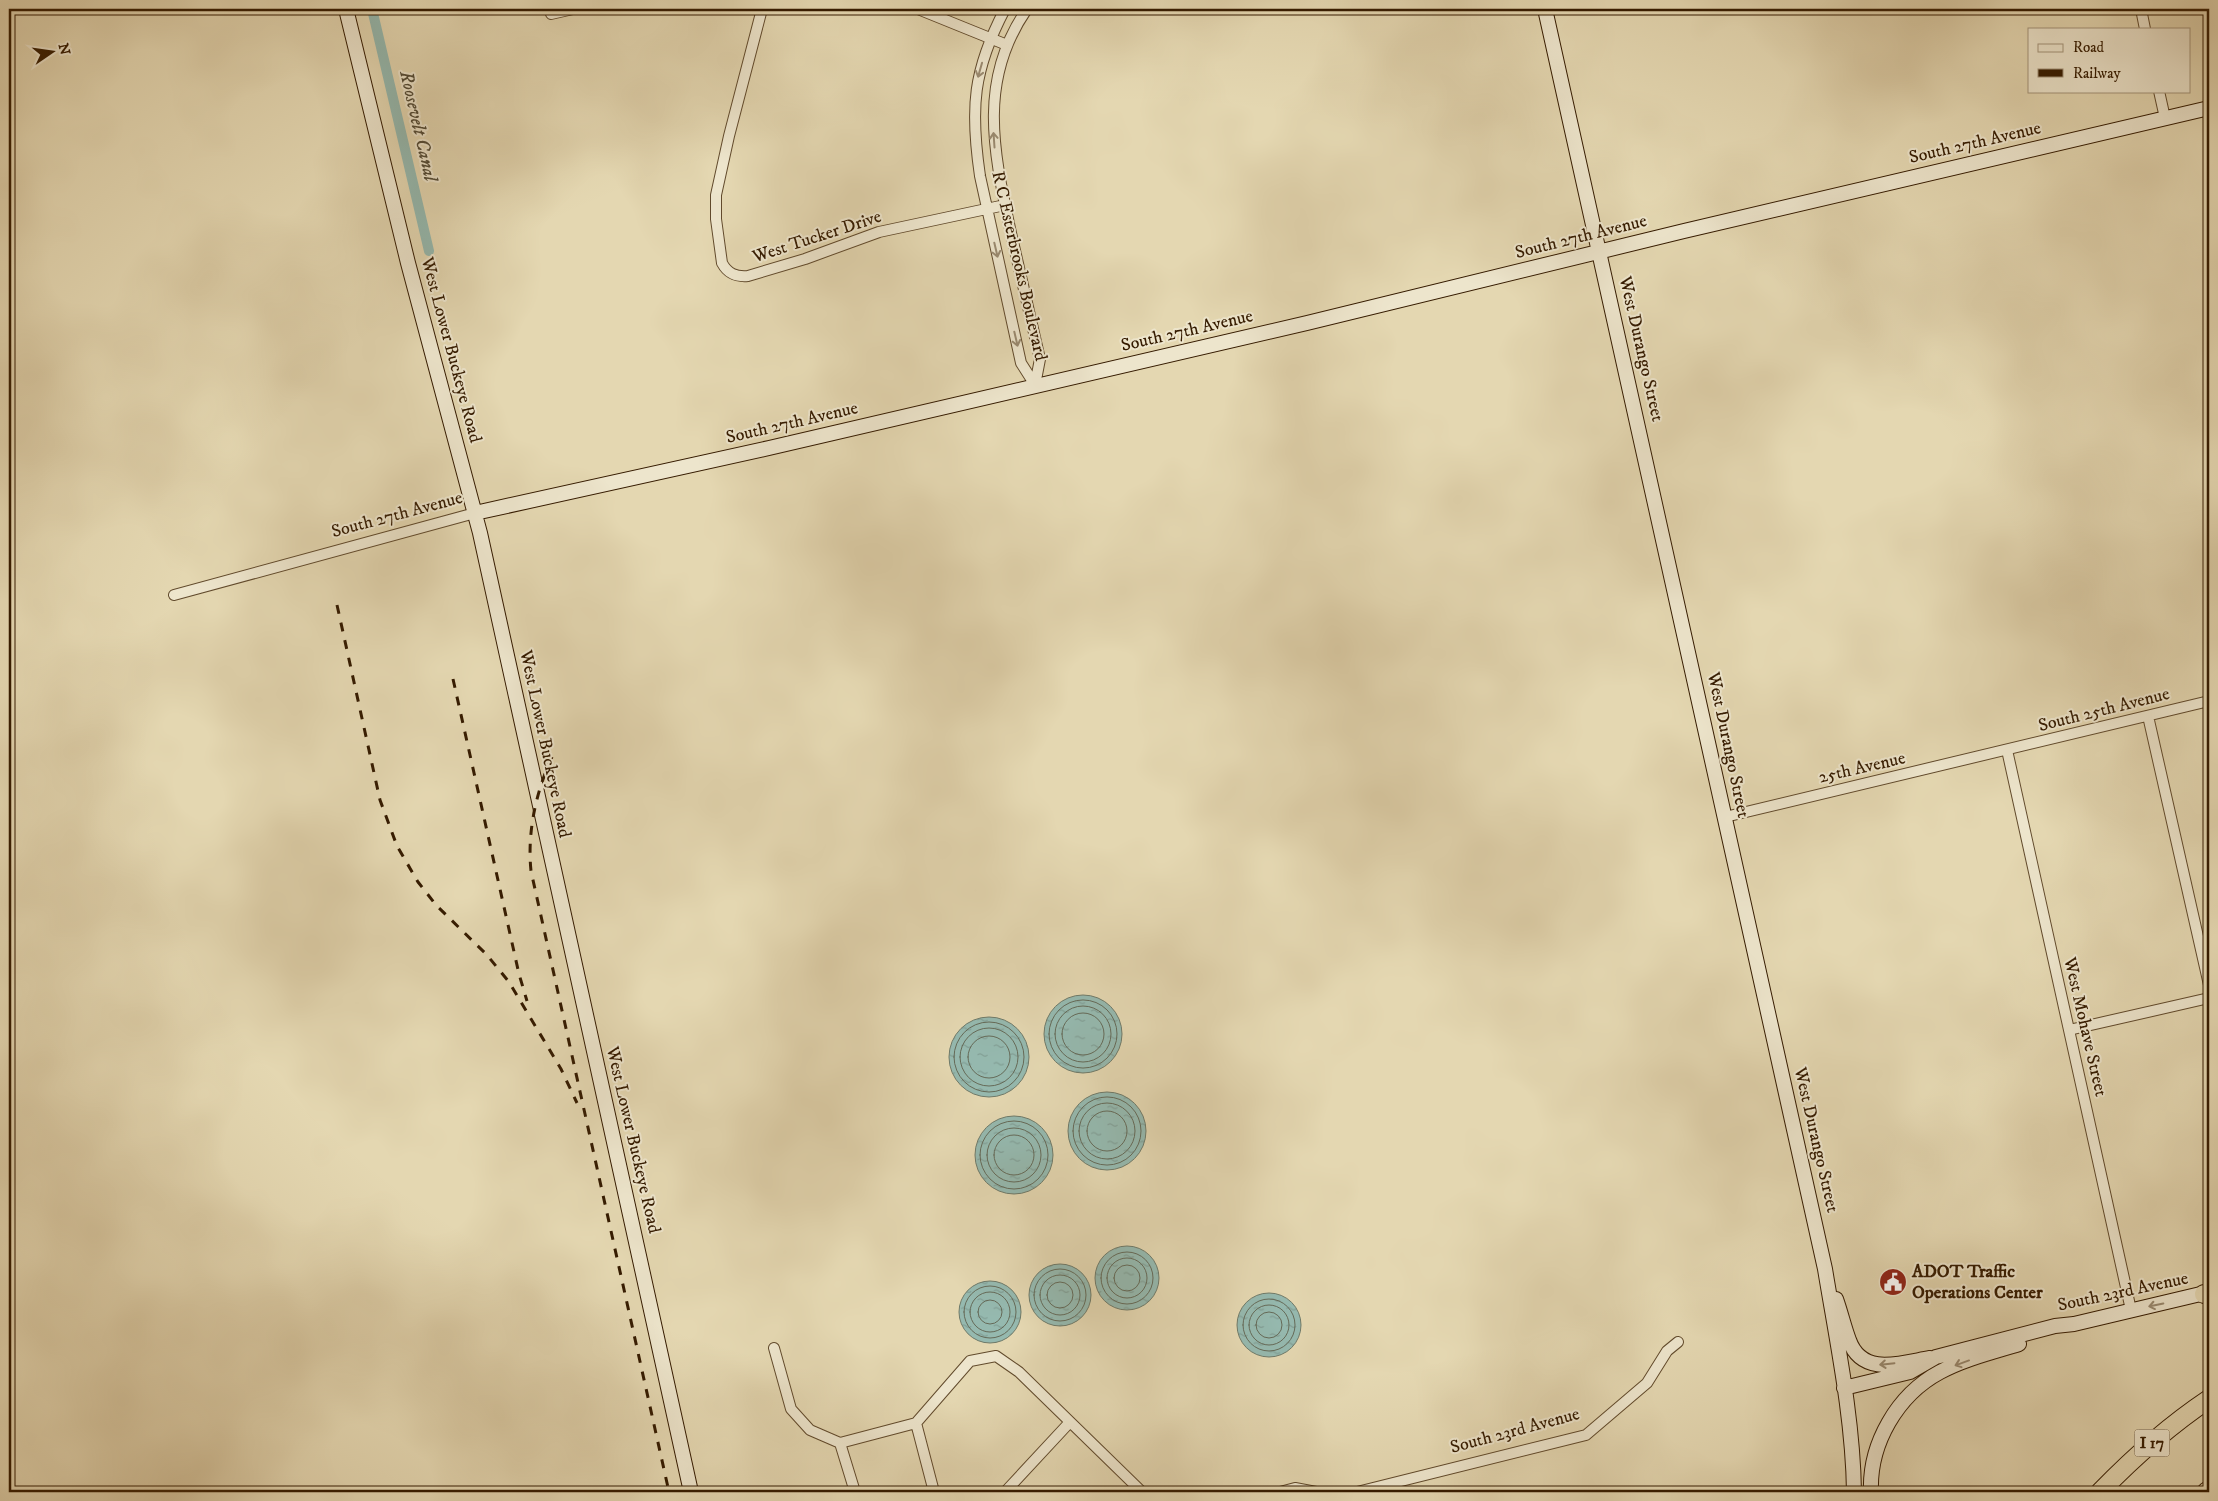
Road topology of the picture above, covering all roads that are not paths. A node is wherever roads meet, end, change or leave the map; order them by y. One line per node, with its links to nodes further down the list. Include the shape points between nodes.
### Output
1 (346, 9): 20 (main road, West Lower Buckeye Road, via 408,263)
2 (573, 9): 9 (street)
3 (762, 9): 17 (street, West Tucker Drive, via 716,196 716,219 722,263 726,270 739,277 748,276 879,232)
4 (918, 9): 11 (street)
5 (1005, 9): 11 (street, R C Esterbrooks Boulevard)
6 (1027, 9): 12 (street, R C Esterbrooks Boulevard)
7 (1545, 9): 18 (main road, West Durango Street)
8 (2141, 9): 10 (street)
9 (551, 14)
10 (2145, 28)
11 (990, 38): 12 (street); 17 (street, R C Esterbrooks Boulevard, one-way to 17, via 977,79 974,102 976,146)
12 (1007, 45): 16 (street, R C Esterbrooks Boulevard, one-way to 12, via 992,125 993,98)
13 (2159, 92): 15 (street)
14 (2209, 108): 15 (main road, South 27th Avenue)
15 (2165, 118): 18 (main road, South 27th Avenue)
16 (1005, 205): 17 (street, West Tucker Drive); 19 (street, R C Esterbrooks Boulevard, via 1040,359)
17 (987, 208): 19 (street, R C Esterbrooks Boulevard, one-way to 19, via 1021,362)
18 (1600, 252): 19 (main road, South 27th Avenue); 25 (main road, West Durango Street)
19 (1035, 385): 20 (main road, South 27th Avenue)
20 (475, 513): 21 (street, South 27th Avenue); 42 (main road, West Lower Buckeye Road)
21 (174, 595)
22 (2209, 701): 23 (street, South 25th Avenue)
23 (2148, 716): 24 (street, South 25th Avenue); 26 (street)
24 (2007, 750): 25 (street, 25th Avenue); 28 (street, West Mohave Street)
25 (1725, 817): 29 (main road, West Durango Street)
26 (2209, 985)
27 (2209, 998): 28 (street)
28 (2069, 1030): 31 (street, West Mohave Street)
29 (1825, 1269): 35 (main road, one-way to 29, via 1872,1365 1856,1354); 36 (main road, West Durango Street)
30 (2207, 1294): 31 (main road, South 23rd Avenue, one-way to 31)
31 (2131, 1310): 32 (main road, South 23rd Avenue)
32 (2074, 1324): 35 (main road, South 23rd Avenue); 51 (main road, one-way to 51, via 1940,1371 1922,1383 1902,1403 1885,1428 1874,1457)
33 (1678, 1342): 49 (street, South 23rd Avenue, via 1667,1351 1647,1383 1586,1435)
34 (774, 1348): 40 (street, via 791,1409 810,1430)
35 (1936, 1357): 36 (main road, South 23rd Avenue, via 1910,1372)
36 (1844, 1388): 50 (main road, West Durango Street)
37 (2209, 1399): 52 (highway, I 17, via 2148,1447)
38 (1070, 1422): 39 (street, via 1019,1372 996,1356 970,1361); 45 (street); 46 (street)
39 (916, 1423): 40 (street); 44 (street)
40 (840, 1443): 43 (street)
41 (2209, 1490): 53 (highway)
42 (691, 1492)
43 (855, 1492)
44 (934, 1492)
45 (1005, 1492)
46 (1142, 1492)
47 (1280, 1492): 48 (street, via 1295,1488)
48 (1316, 1492)
49 (1357, 1492)
50 (1854, 1492)
51 (1871, 1492)
52 (2100, 1492)
53 (2206, 1492)

